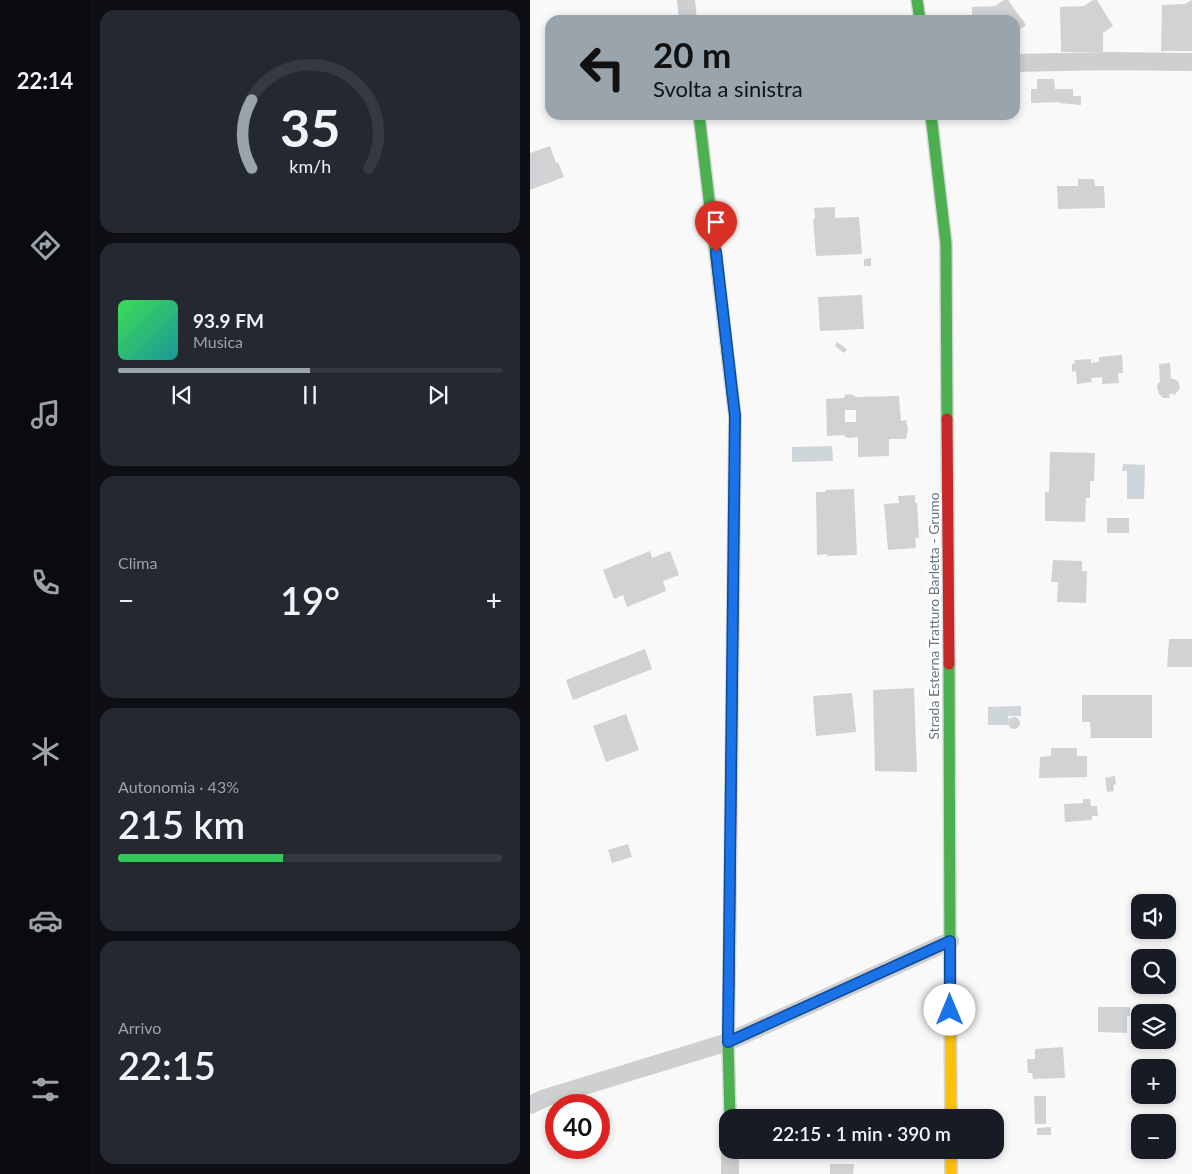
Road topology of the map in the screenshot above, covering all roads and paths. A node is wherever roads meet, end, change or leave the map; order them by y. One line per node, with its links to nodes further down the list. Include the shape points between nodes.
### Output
1 (686, 0): 3 (street)
2 (917, 0): 4 (street)
3 (688, 15)
4 (919, 15)
5 (1192, 62): 6 (street)
6 (1020, 63)
7 (700, 120): 10 (street, via 735,416)
8 (932, 120): 9 (street, Strada Esterna Tratturo Barletta - Grumo, via 946,244)
9 (950, 941): 10 (street); 13 (street, Strada Esterna Tratturo Barletta - Grumo)
10 (728, 1042): 11 (street); 12 (street)
11 (530, 1105)
12 (730, 1109)
13 (951, 1109)
14 (730, 1159): 16 (street)
15 (951, 1159): 17 (street)
16 (730, 1174)
17 (951, 1174)

